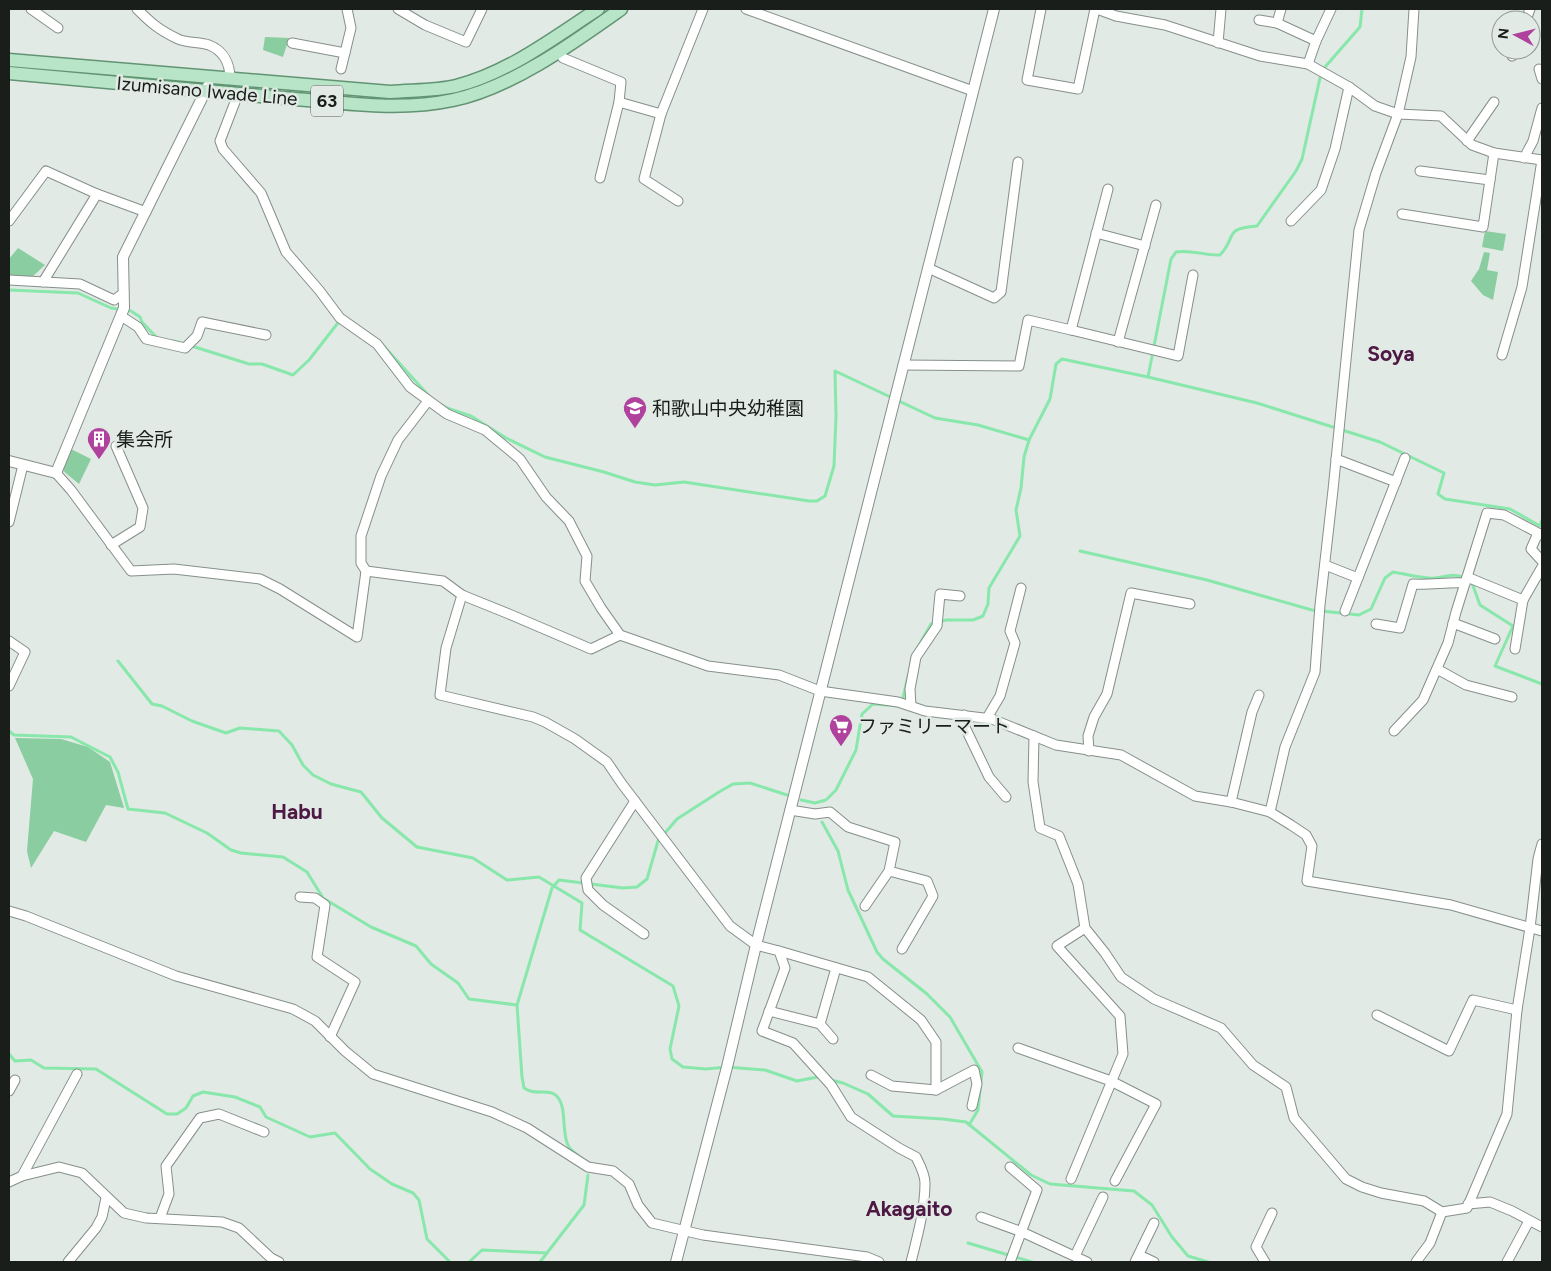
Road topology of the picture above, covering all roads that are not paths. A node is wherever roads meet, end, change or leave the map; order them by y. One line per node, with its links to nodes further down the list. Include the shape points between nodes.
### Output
1 (31, 9): 20 (street)
2 (137, 9): 32 (street, via 156,28 180,40 209,45 221,53 228,61)
3 (347, 9): 25 (street, via 351,28)
4 (398, 9): 5 (street, via 425,25 466,42)
5 (482, 9)
6 (598, 9): 32 (main road, Izumisano Iwade Line / 63, via 536,50 493,72 455,86 390,92)
7 (621, 9): 24 (main road, Izumisano Iwade Line / 63)
8 (704, 9): 41 (street)
9 (746, 9): 36 (street)
10 (994, 9): 36 (street)
11 (1041, 9): 12 (street, via 1027,80 1078,89)
12 (1096, 9): 17 (street)
13 (1220, 9): 23 (street)
14 (1282, 9): 19 (street)
15 (1331, 9): 21 (street)
16 (1414, 9): 42 (street, via 1411,56)
17 (1122, 13): 23 (street)
18 (1260, 20): 19 (street)
19 (1277, 23): 21 (street)
20 (58, 28)
21 (1316, 40): 27 (street)
22 (292, 43): 25 (street)
23 (1218, 43): 27 (street, via 1260,56)
24 (559, 52): 37 (main road, Izumisano Iwade Line / 63, via 495,86 454,100 412,106); 38 (street, via 563,58 622,82)
25 (345, 54): 28 (street)
26 (9, 60): 31 (main road, Izumisano Iwade Line / 63)
27 (1308, 64): 34 (street)
28 (341, 69)
29 (1539, 69): 33 (street)
30 (9, 73): 35 (main road, Izumisano Iwade Line / 63)
31 (210, 78): 32 (main road, Izumisano Iwade Line / 63); 35 (street)
32 (230, 79)
33 (1542, 79)
34 (1349, 87): 42 (street, via 1375,106); 58 (street, via 1335,149 1321,190)
35 (207, 91): 37 (main road, Izumisano Iwade Line / 63); 55 (street)
36 (973, 91): 61 (street)
37 (235, 94): 72 (street, via 220,141 223,149 262,194 286,252 340,318 377,344 410,387)
38 (619, 102): 41 (street); 49 (street)
39 (1494, 102): 43 (street)
40 (1542, 108): 45 (street, via 1533,142)
41 (661, 114): 53 (street, via 644,179)
42 (1398, 114): 43 (street, via 1440,116); 75 (street, via 1359,230)
43 (1468, 141): 44 (street)
44 (1494, 153): 45 (street); 50 (street)
45 (1524, 158): 46 (street)
46 (1542, 160): 70 (street, via 1522,287)
47 (1018, 162): 61 (street, via 1000,292 994,298)
48 (1420, 171): 50 (street)
49 (600, 178)
50 (1490, 180): 56 (street, via 1483,227)
51 (1108, 189): 59 (street)
52 (97, 194): 55 (street); 57 (street, via 46,171); 64 (street)
53 (678, 201)
54 (1156, 205): 60 (street)
55 (146, 212): 65 (street, via 123,257)
56 (1402, 214)
57 (9, 221)
58 (1291, 221)
59 (1096, 233): 60 (street); 67 (street)
60 (1144, 246): 69 (street)
61 (928, 268): 71 (street)
62 (1193, 275): 69 (street, via 1178,356)
63 (9, 280): 64 (street)
64 (43, 282): 65 (street, via 80,284 114,300)
65 (124, 293): 66 (street)
66 (121, 316): 68 (street, via 138,327 146,339 185,348 197,336 202,322); 78 (street)
67 (1071, 330): 69 (street); 71 (street, via 1028,320 1019,366)
68 (266, 335)
69 (1118, 342)
70 (1502, 355)
71 (903, 365): 103 (street)
72 (428, 400): 86 (street, via 398,440 381,476 361,536 361,563); 97 (street, via 447,414 485,430 520,460 546,497 569,521 587,556 585,581)
73 (116, 446): 82 (street, via 143,508 140,527)
74 (1405, 458): 79 (street)
75 (1336, 459): 79 (street); 84 (street)
76 (9, 461): 77 (street)
77 (23, 465): 78 (street); 80 (street)
78 (56, 473): 82 (street)
79 (1396, 482): 87 (street)
80 (9, 522)
81 (1540, 534): 83 (street, via 1532,549); 88 (street, via 1504,515 1487,513)
82 (111, 545): 86 (street, via 131,572 174,569 260,579 357,636)
83 (1542, 561)
84 (1325, 566): 87 (street); 116 (street, via 1315,672 1285,747)
85 (1542, 568): 92 (street)
86 (366, 571): 90 (street, via 443,581)
87 (1358, 578): 94 (street)
88 (1466, 580): 92 (street); 95 (street); 96 (street, via 1436,585 1413,584 1400,628)
89 (1021, 588): 108 (street, via 1010,631 1015,643 1000,696)
90 (462, 595): 97 (street, via 591,649); 113 (street, via 446,648 440,695 545,722 607,762)
91 (960, 596): 106 (street, via 940,594 937,626 916,658)
92 (1524, 600): 100 (street)
93 (1190, 604): 111 (street, via 1130,593 1108,694 1094,717 1088,736)
94 (1344, 611)
95 (1453, 623): 98 (street); 101 (street)
96 (1376, 624)
97 (620, 634): 103 (street, via 708,666 779,675)
98 (1494, 639)
99 (9, 641): 102 (street, via 25,652)
100 (1515, 649)
101 (1436, 669): 105 (street, via 1466,685); 109 (street, via 1423,700)
102 (9, 686)
103 (820, 691): 106 (street); 115 (street)
104 (1259, 695): 114 (street)
105 (1512, 697)
106 (904, 704): 107 (street, via 925,711)
107 (964, 715): 108 (street); 112 (street, via 963,723 989,777)
108 (987, 718): 110 (street)
109 (1394, 731)
110 (1034, 736): 111 (street, via 1056,745); 122 (street, via 1033,782 1040,828 1059,836 1078,884)
111 (1090, 750): 114 (street, via 1120,755 1195,796)
112 (1006, 796)
113 (635, 801): 125 (street, via 586,878 588,890 603,905); 126 (street, via 730,926)
114 (1231, 802): 116 (street)
115 (790, 810): 118 (street, via 815,814 830,812 848,827 895,842); 126 (street)
116 (1270, 812): 123 (street, via 1306,835 1312,846 1307,882 1451,905)
117 (1542, 844): 123 (street)
118 (889, 871): 120 (street); 127 (street, via 927,881 933,896)
119 (300, 897): 134 (street, via 315,898 325,905 317,957 355,982)
120 (865, 906)
121 (9, 911): 134 (street, via 176,976 293,1009 315,1021)
122 (1085, 928): 140 (street, via 1057,946 1120,1016 1123,1054); 153 (street, via 1121,978 1154,999 1221,1028 1253,1065 1286,1087 1294,1118 1346,1179 1381,1193 1424,1201)
123 (1530, 928): 124 (street); 130 (street)
124 (1542, 931)
125 (644, 934)
126 (756, 945): 128 (street); 160 (street)
127 (902, 949)
128 (779, 951): 129 (street); 131 (street, via 785,968)
129 (836, 968): 133 (street); 141 (street, via 868,977 921,1020 936,1042)
130 (1517, 1010): 132 (street, via 1473,1000 1448,1051); 152 (street, via 1506,1114)
131 (769, 1011): 133 (street); 168 (street, via 762,1031 793,1043 832,1085 850,1117 916,1156 925,1183 919,1230)
132 (1377, 1015)
133 (820, 1024): 135 (street)
134 (330, 1037): 160 (street, via 373,1074 492,1112 527,1128 588,1167 613,1171 629,1184 638,1205 652,1223)
135 (833, 1039)
136 (1018, 1048): 140 (street)
137 (77, 1074): 146 (street)
138 (871, 1076): 141 (street, via 892,1086)
139 (15, 1080): 142 (street)
140 (1112, 1081): 147 (street); 148 (street, via 1156,1104)
141 (936, 1090): 143 (street, via 974,1070 977,1084)
142 (9, 1092)
143 (972, 1106)
144 (264, 1132): 156 (street, via 218,1114 200,1118 166,1166 169,1194)
145 (1010, 1167): 161 (street, via 1037,1190)
146 (22, 1176): 149 (street); 151 (street, via 59,1167 82,1173)
147 (1071, 1179)
148 (1115, 1181)
149 (9, 1182)
150 (1103, 1196): 162 (street)
151 (106, 1198): 156 (street, via 124,1213); 164 (street, via 96,1228)
152 (1468, 1204): 153 (street, via 1467,1208); 157 (street, via 1490,1202)
153 (1442, 1212): 173 (street, via 1430,1243)
154 (1272, 1213): 172 (street, via 1256,1247)
155 (981, 1217): 161 (street)
156 (160, 1218): 165 (street, via 222,1222 239,1228)
157 (1530, 1220): 159 (street); 174 (street)
158 (1154, 1223): 163 (street)
159 (1542, 1227)
160 (685, 1229): 166 (street); 167 (street, via 703,1235 866,1257)
161 (1022, 1232): 162 (street); 169 (street)
162 (1075, 1256): 170 (street)
163 (1137, 1258): 171 (street)
164 (68, 1262)
165 (279, 1262)
166 (676, 1262)
167 (879, 1262)
168 (910, 1262)
169 (1010, 1262)
170 (1087, 1262)
171 (1154, 1262)
172 (1265, 1262)
173 (1416, 1262)
174 (1507, 1262)

